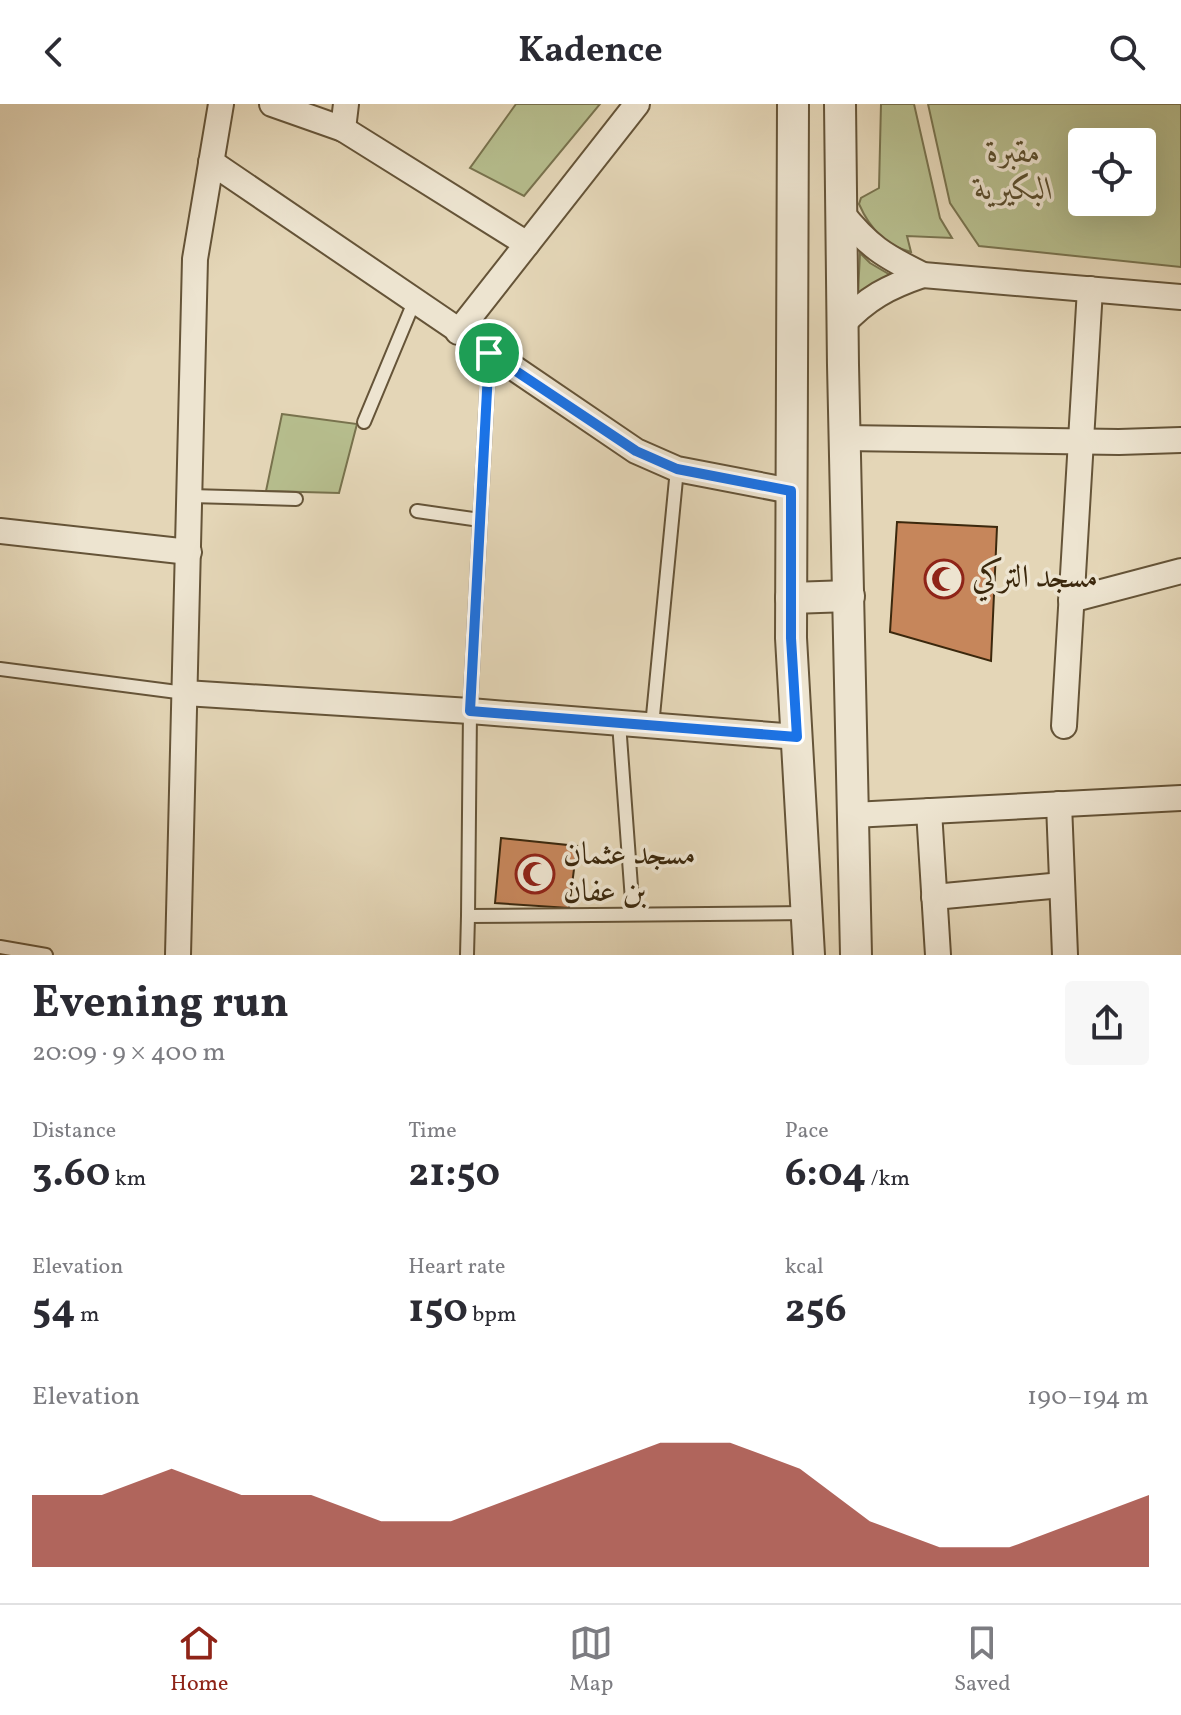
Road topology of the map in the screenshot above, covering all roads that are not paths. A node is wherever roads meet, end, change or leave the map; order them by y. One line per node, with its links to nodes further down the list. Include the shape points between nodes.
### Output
1 (221, 104): 8 (street)
2 (272, 104): 7 (street)
3 (346, 104): 7 (street)
4 (637, 104): 10 (street)
5 (793, 104): 23 (street)
6 (840, 104): 9 (street)
7 (343, 129): 10 (street)
8 (211, 162): 14 (street); 24 (street, via 195,259)
9 (841, 212): 11 (street, via 885,257); 15 (street)
10 (527, 244): 16 (street)
11 (923, 275): 12 (street); 15 (street, via 860,305)
12 (1090, 289): 13 (street); 21 (street)
13 (1181, 297)
14 (414, 302): 16 (street); 18 (lane)
15 (842, 325): 19 (street)
16 (458, 332): 17 (street)
17 (489, 353): 22 (street, via 636,451); 27 (lane)
18 (364, 422)
19 (844, 438): 21 (street); 31 (street)
20 (1181, 440): 21 (street)
21 (1079, 441): 33 (street)
22 (677, 469): 23 (street); 38 (lane)
23 (791, 491): 32 (street)
24 (190, 496): 25 (lane); 29 (street)
25 (296, 499)
26 (417, 511): 27 (lane)
27 (480, 520): 36 (lane)
28 (0, 531): 29 (street)
29 (189, 552): 35 (street)
30 (1181, 571): 33 (street)
31 (849, 596): 32 (street); 44 (street)
32 (791, 598): 40 (street)
33 (1071, 600): 39 (street)
34 (0, 669): 35 (lane)
35 (185, 693): 36 (street); 52 (street)
36 (470, 711): 37 (street); 49 (lane)
37 (619, 723): 38 (street); 48 (lane)
38 (652, 726): 40 (street)
39 (1064, 726)
40 (797, 737): 47 (street)
41 (1181, 798): 42 (street)
42 (1059, 804): 43 (street); 45 (street)
43 (929, 811): 44 (street); 46 (street)
44 (853, 815): 55 (street)
45 (1062, 885): 46 (street); 57 (street)
46 (934, 897): 56 (street)
47 (807, 913): 48 (lane); 54 (street)
48 (633, 914): 49 (lane)
49 (468, 916): 53 (lane)
50 (0, 947): 51 (lane)
51 (46, 955)
52 (178, 955)
53 (467, 955)
54 (809, 955)
55 (856, 955)
56 (938, 955)
57 (1065, 955)

